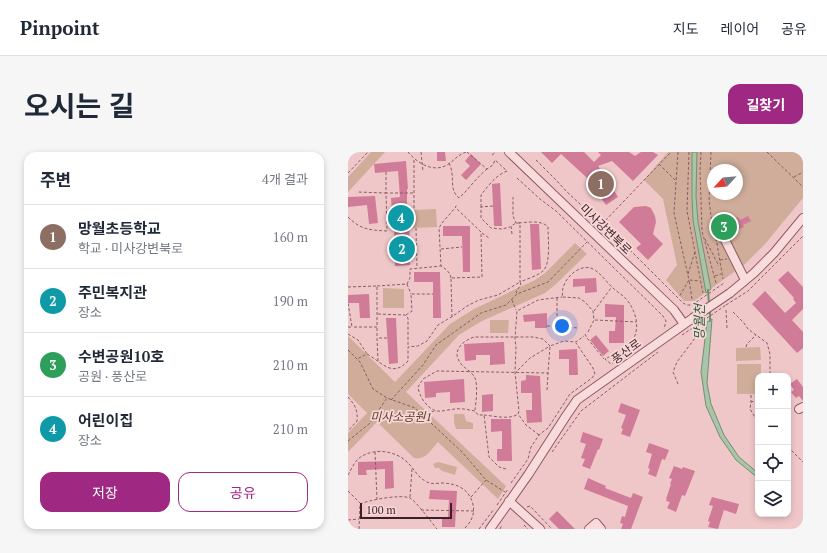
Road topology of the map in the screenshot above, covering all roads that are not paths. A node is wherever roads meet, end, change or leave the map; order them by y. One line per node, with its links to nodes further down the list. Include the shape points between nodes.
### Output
1 (511, 153): 5 (street, 미사강변북로, via 674,310)
2 (803, 218): 4 (street, 풍산로, via 774,253)
3 (724, 219): 4 (street, via 720,224 721,232)
4 (745, 280): 5 (street, 풍산로, bridge)
5 (684, 324): 6 (street, 풍산로, via 577,400)
6 (509, 501): 7 (street, 풍산로); 8 (street)
7 (490, 529)
8 (540, 529)
9 (590, 529): 10 (street, via 596,523)
10 (602, 529)

